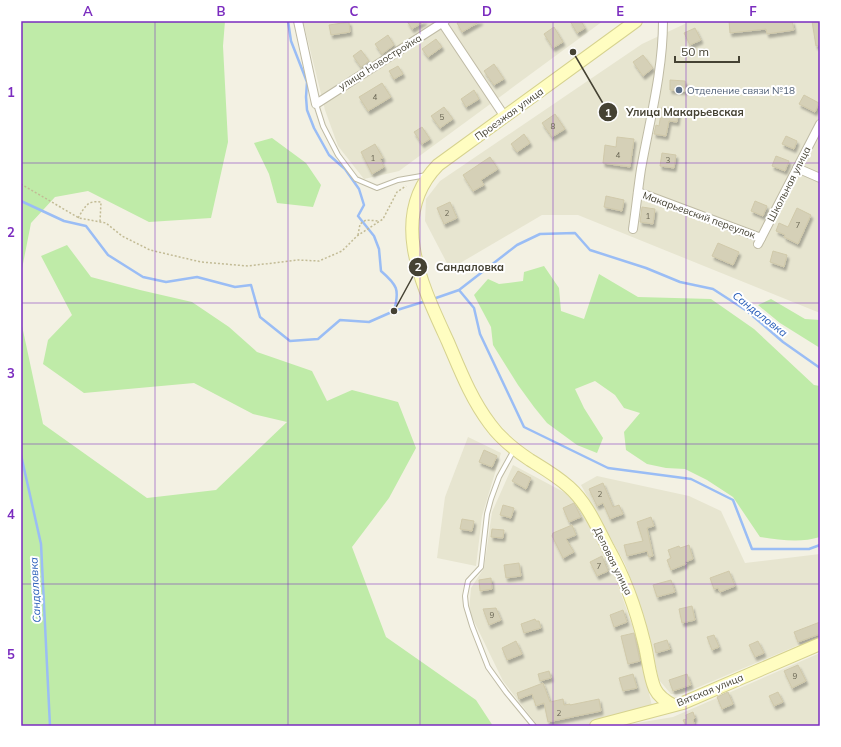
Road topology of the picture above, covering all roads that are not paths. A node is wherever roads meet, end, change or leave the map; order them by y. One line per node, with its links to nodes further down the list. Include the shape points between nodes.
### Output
1 (298, 21): 5 (street)
2 (636, 21): 6 (street, Проезжая улица)
3 (663, 21): 11 (street, via 662,54)
4 (443, 22): 5 (street, улица Новостройка); 6 (street)
5 (316, 104): 9 (lane, via 323,126 338,155 356,179 377,188 398,180)
6 (505, 117): 9 (street, Проезжая улица, via 438,165)
7 (820, 124): 8 (street, Школьная улица)
8 (797, 168): 10 (street); 13 (street, Школьная улица)
9 (429, 175): 14 (street, Проезжая улица, via 417,199 412,228 416,263)
10 (820, 178)
11 (638, 192): 12 (street); 13 (street, Макарьевский переулок)
12 (633, 229)
13 (759, 241)
14 (437, 318): 15 (street, Деловая улица, via 465,382 479,406 490,424)
15 (514, 449): 17 (street, Деловая улица, via 568,486 587,509 624,578 638,617 654,685 659,696); 18 (lane, via 491,499 481,567 468,581 464,596 472,626 488,667)
16 (820, 644): 17 (street, Вятская улица)
17 (673, 705): 19 (street, Вятская улица)
18 (534, 726)
19 (596, 726)

